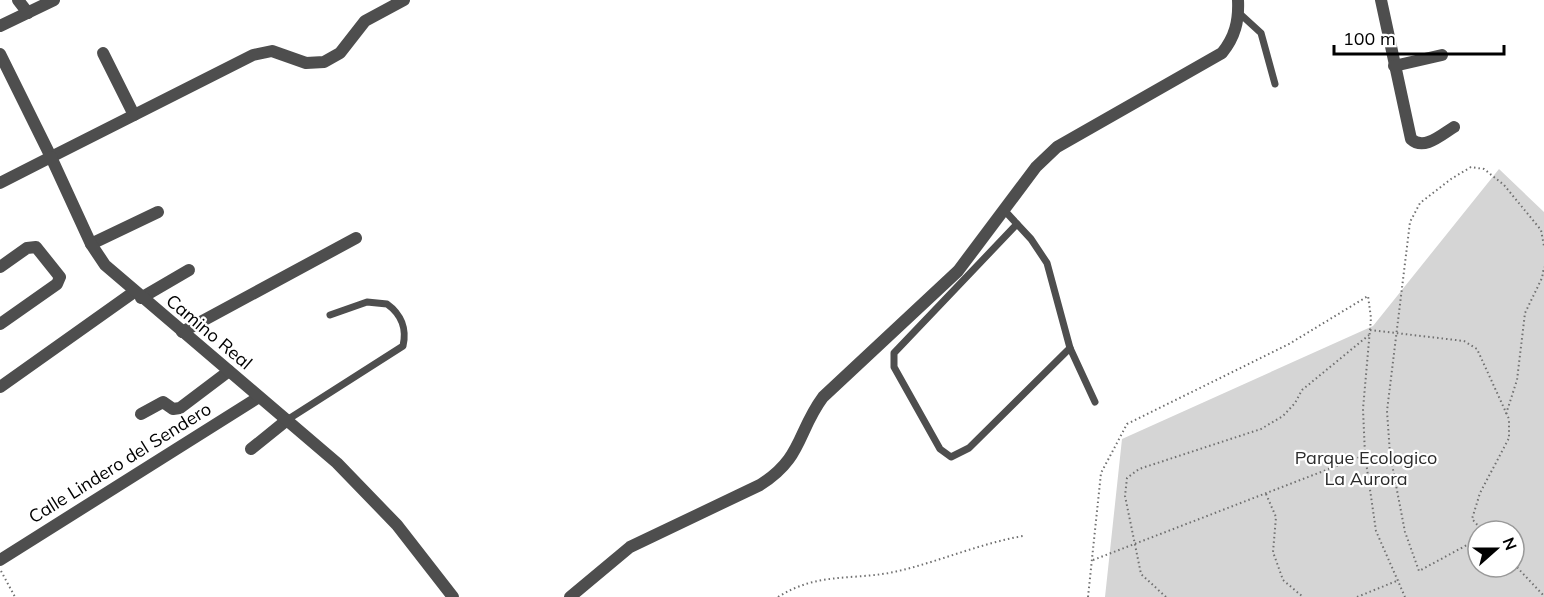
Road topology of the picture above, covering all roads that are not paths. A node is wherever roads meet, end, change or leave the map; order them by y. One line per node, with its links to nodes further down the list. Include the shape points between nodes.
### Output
1 (18, 0): 6 (street)
2 (54, 0): 6 (street)
3 (404, 0): 13 (street, via 365,21 340,53 324,62 306,63 272,51 253,55)
4 (1382, 0): 11 (street)
5 (1238, 6): 12 (lane, via 1261,33); 17 (street, via 1231,43 1222,53 1057,147 1036,167)
6 (28, 13): 7 (street)
7 (0, 26)
8 (103, 53): 13 (street)
9 (0, 54): 15 (street, Camino Real)
10 (1442, 56): 11 (street)
11 (1394, 66): 14 (street, via 1411,139 1425,144)
12 (1275, 84)
13 (134, 115): 15 (street)
14 (1454, 128)
15 (51, 157): 16 (street); 21 (street, Camino Real)
16 (0, 183)
17 (1005, 211): 19 (lane); 38 (street, via 958,271 823,397 800,443 778,474 630,547)
18 (158, 212): 21 (street)
19 (1017, 224): 28 (lane, via 1047,263); 28 (lane, via 894,353 894,367 940,449 951,457 969,448)
20 (356, 238): 27 (street)
21 (91, 244): 24 (street, Camino Real, via 105,265)
22 (0, 267): 26 (street, via 27,248 36,247 60,277 57,284)
23 (189, 270): 24 (street)
24 (137, 295): 27 (street, Camino Real); 30 (street)
25 (330, 315): 34 (lane, via 367,302 387,304 401,320 403,346)
26 (0, 324)
27 (182, 332): 29 (street, Camino Real)
28 (1070, 348): 32 (lane)
29 (229, 371): 31 (street, Camino Real); 33 (street, via 180,408 173,409 163,402)
30 (0, 387)
31 (259, 397): 34 (street, Camino Real); 36 (street, Calle Lindero del Sendero)
32 (1095, 402)
33 (141, 414)
34 (287, 420): 35 (street); 37 (street, Camino Real, via 367,491)
35 (251, 449)
36 (0, 560)
37 (451, 597)
38 (570, 597)

